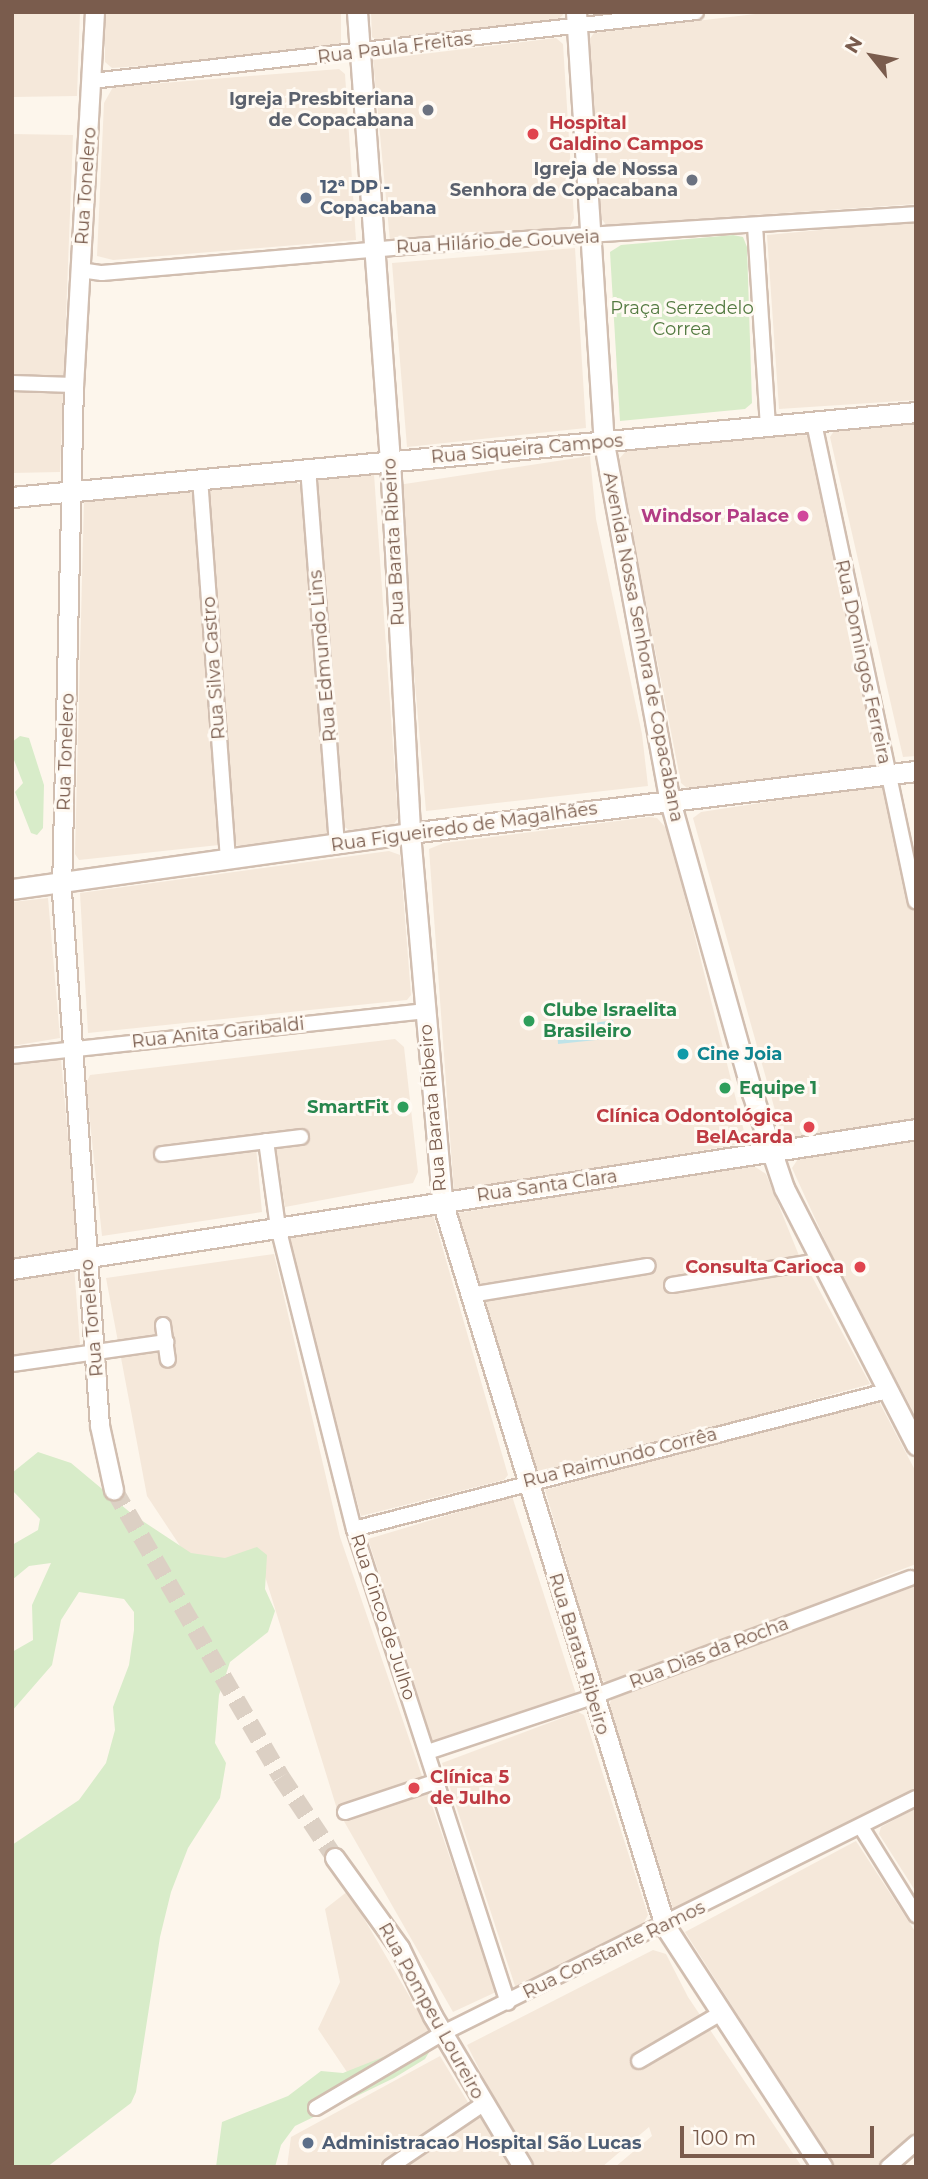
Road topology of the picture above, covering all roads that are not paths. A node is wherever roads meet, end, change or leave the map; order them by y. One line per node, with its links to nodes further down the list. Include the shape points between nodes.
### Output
1 (95, 12): 6 (street, Rua Tonelero)
2 (357, 12): 5 (main road, Rua Barata Ribeiro)
3 (696, 12): 4 (street, Rua Paula Freitas)
4 (576, 20): 5 (street, Rua Paula Freitas); 9 (main road, Avenida Nossa Senhora de Copacabana)
5 (360, 53): 6 (street, Rua Paula Freitas); 10 (main road, Rua Barata Ribeiro)
6 (92, 81): 11 (street, Rua Tonelero)
7 (916, 214): 8 (street, Rua Hilário de Gouveia)
8 (755, 226): 9 (street, Rua Hilário de Gouveia); 16 (street)
9 (590, 237): 10 (street, Rua Hilário de Gouveia); 17 (main road, Avenida Nossa Senhora de Copacabana)
10 (374, 249): 11 (street, Rua Hilário de Gouveia, via 102,273); 18 (main road, Rua Barata Ribeiro)
11 (80, 270): 13 (street, Rua Tonelero)
12 (12, 383): 13 (street)
13 (74, 386): 21 (street, Rua Tonelero)
14 (916, 412): 15 (main road, Rua Siqueira Campos)
15 (814, 423): 16 (main road, Rua Siqueira Campos); 24 (street, Rua Domingos Ferreira)
16 (768, 427): 17 (main road, Rua Siqueira Campos)
17 (604, 443): 18 (main road, Rua Siqueira Campos); 25 (main road, Avenida Nossa Senhora de Copacabana)
18 (390, 460): 19 (main road, Rua Siqueira Campos); 26 (main road, Rua Barata Ribeiro)
19 (308, 468): 20 (main road, Rua Siqueira Campos); 27 (street, Rua Edmundo Lins)
20 (200, 478): 21 (main road, Rua Siqueira Campos); 28 (street, Rua Silva Castro)
21 (72, 491): 22 (main road, Rua Siqueira Campos); 29 (street, Rua Tonelero)
22 (12, 497)
23 (916, 771): 24 (main road, Rua Figueiredo de Magalhães)
24 (886, 775): 25 (main road, Rua Figueiredo de Magalhães); 31 (street, Rua Domingos Ferreira)
25 (670, 801): 26 (main road, Rua Figueiredo de Magalhães); 39 (main road, Avenida Nossa Senhora de Copacabana)
26 (410, 833): 27 (main road, Rua Figueiredo de Magalhães); 32 (main road, Rua Barata Ribeiro)
27 (338, 844): 28 (main road, Rua Figueiredo de Magalhães)
28 (228, 859): 29 (main road, Rua Figueiredo de Magalhães)
29 (62, 883): 30 (main road, Rua Figueiredo de Magalhães); 33 (street, Rua Tonelero)
30 (12, 889)
31 (916, 901)
32 (424, 1011): 33 (street, Rua Anita Garibaldi); 40 (main road, Rua Barata Ribeiro)
33 (73, 1049): 34 (street, Rua Anita Garibaldi); 42 (street, Rua Tonelero)
34 (12, 1056)
35 (916, 1129): 39 (main road, Rua Santa Clara)
36 (301, 1137): 37 (street)
37 (266, 1141): 38 (street); 41 (street, Rua Cinco de Julho)
38 (162, 1154)
39 (772, 1154): 40 (main road, Rua Santa Clara); 43 (main road, Avenida Nossa Senhora de Copacabana)
40 (442, 1201): 41 (main road, Rua Santa Clara); 47 (main road, Rua Barata Ribeiro)
41 (278, 1227): 42 (main road, Rua Santa Clara); 57 (street, Rua Cinco de Julho)
42 (87, 1255): 45 (main road, Rua Santa Clara); 50 (street, Rua Tonelero)
43 (818, 1261): 46 (street); 53 (main road, Avenida Nossa Senhora de Copacabana)
44 (648, 1266): 47 (street)
45 (12, 1269)
46 (672, 1285)
47 (470, 1294): 55 (main road, Rua Barata Ribeiro)
48 (163, 1325): 49 (street)
49 (166, 1342): 50 (street); 51 (street)
50 (95, 1350): 52 (street); 56 (street, Rua Tonelero, via 100,1426)
51 (168, 1360)
52 (12, 1364)
53 (887, 1391): 54 (main road, Avenida Nossa Senhora de Copacabana); 55 (street, Rua Raimundo Corrêa)
54 (916, 1445)
55 (526, 1481): 57 (street, Rua Raimundo Corrêa); 59 (main road, Rua Barata Ribeiro)
56 (114, 1490)
57 (354, 1529): 60 (street, Rua Cinco de Julho)
58 (910, 1578): 59 (street, Rua Dias da Rocha)
59 (592, 1697): 60 (street, Rua Dias da Rocha); 67 (main road, Rua Barata Ribeiro)
60 (428, 1752): 61 (street, Rua Cinco de Julho)
61 (438, 1781): 63 (street); 68 (street, Rua Cinco de Julho)
62 (916, 1798): 64 (street, Rua Constante Ramos)
63 (345, 1812)
64 (861, 1827): 66 (street); 67 (street, Rua Constante Ramos)
65 (335, 1858): 70 (street, Rua Pompeu Loureiro, via 400,1948)
66 (916, 1915)
67 (665, 1926): 68 (street, Rua Constante Ramos); 69 (main road, Rua Barata Ribeiro)
68 (508, 2003): 70 (street, Rua Constante Ramos)
69 (721, 2013): 71 (street); 77 (main road, Rua Barata Ribeiro)
70 (443, 2033): 72 (street, Rua Pompeu Loureiro); 73 (street, Rua Constante Ramos)
71 (639, 2061)
72 (483, 2104): 75 (street); 76 (street, Rua Pompeu Loureiro)
73 (316, 2108)
74 (916, 2143): 78 (street)
75 (390, 2167)
76 (523, 2167)
77 (822, 2167)
78 (888, 2167)

